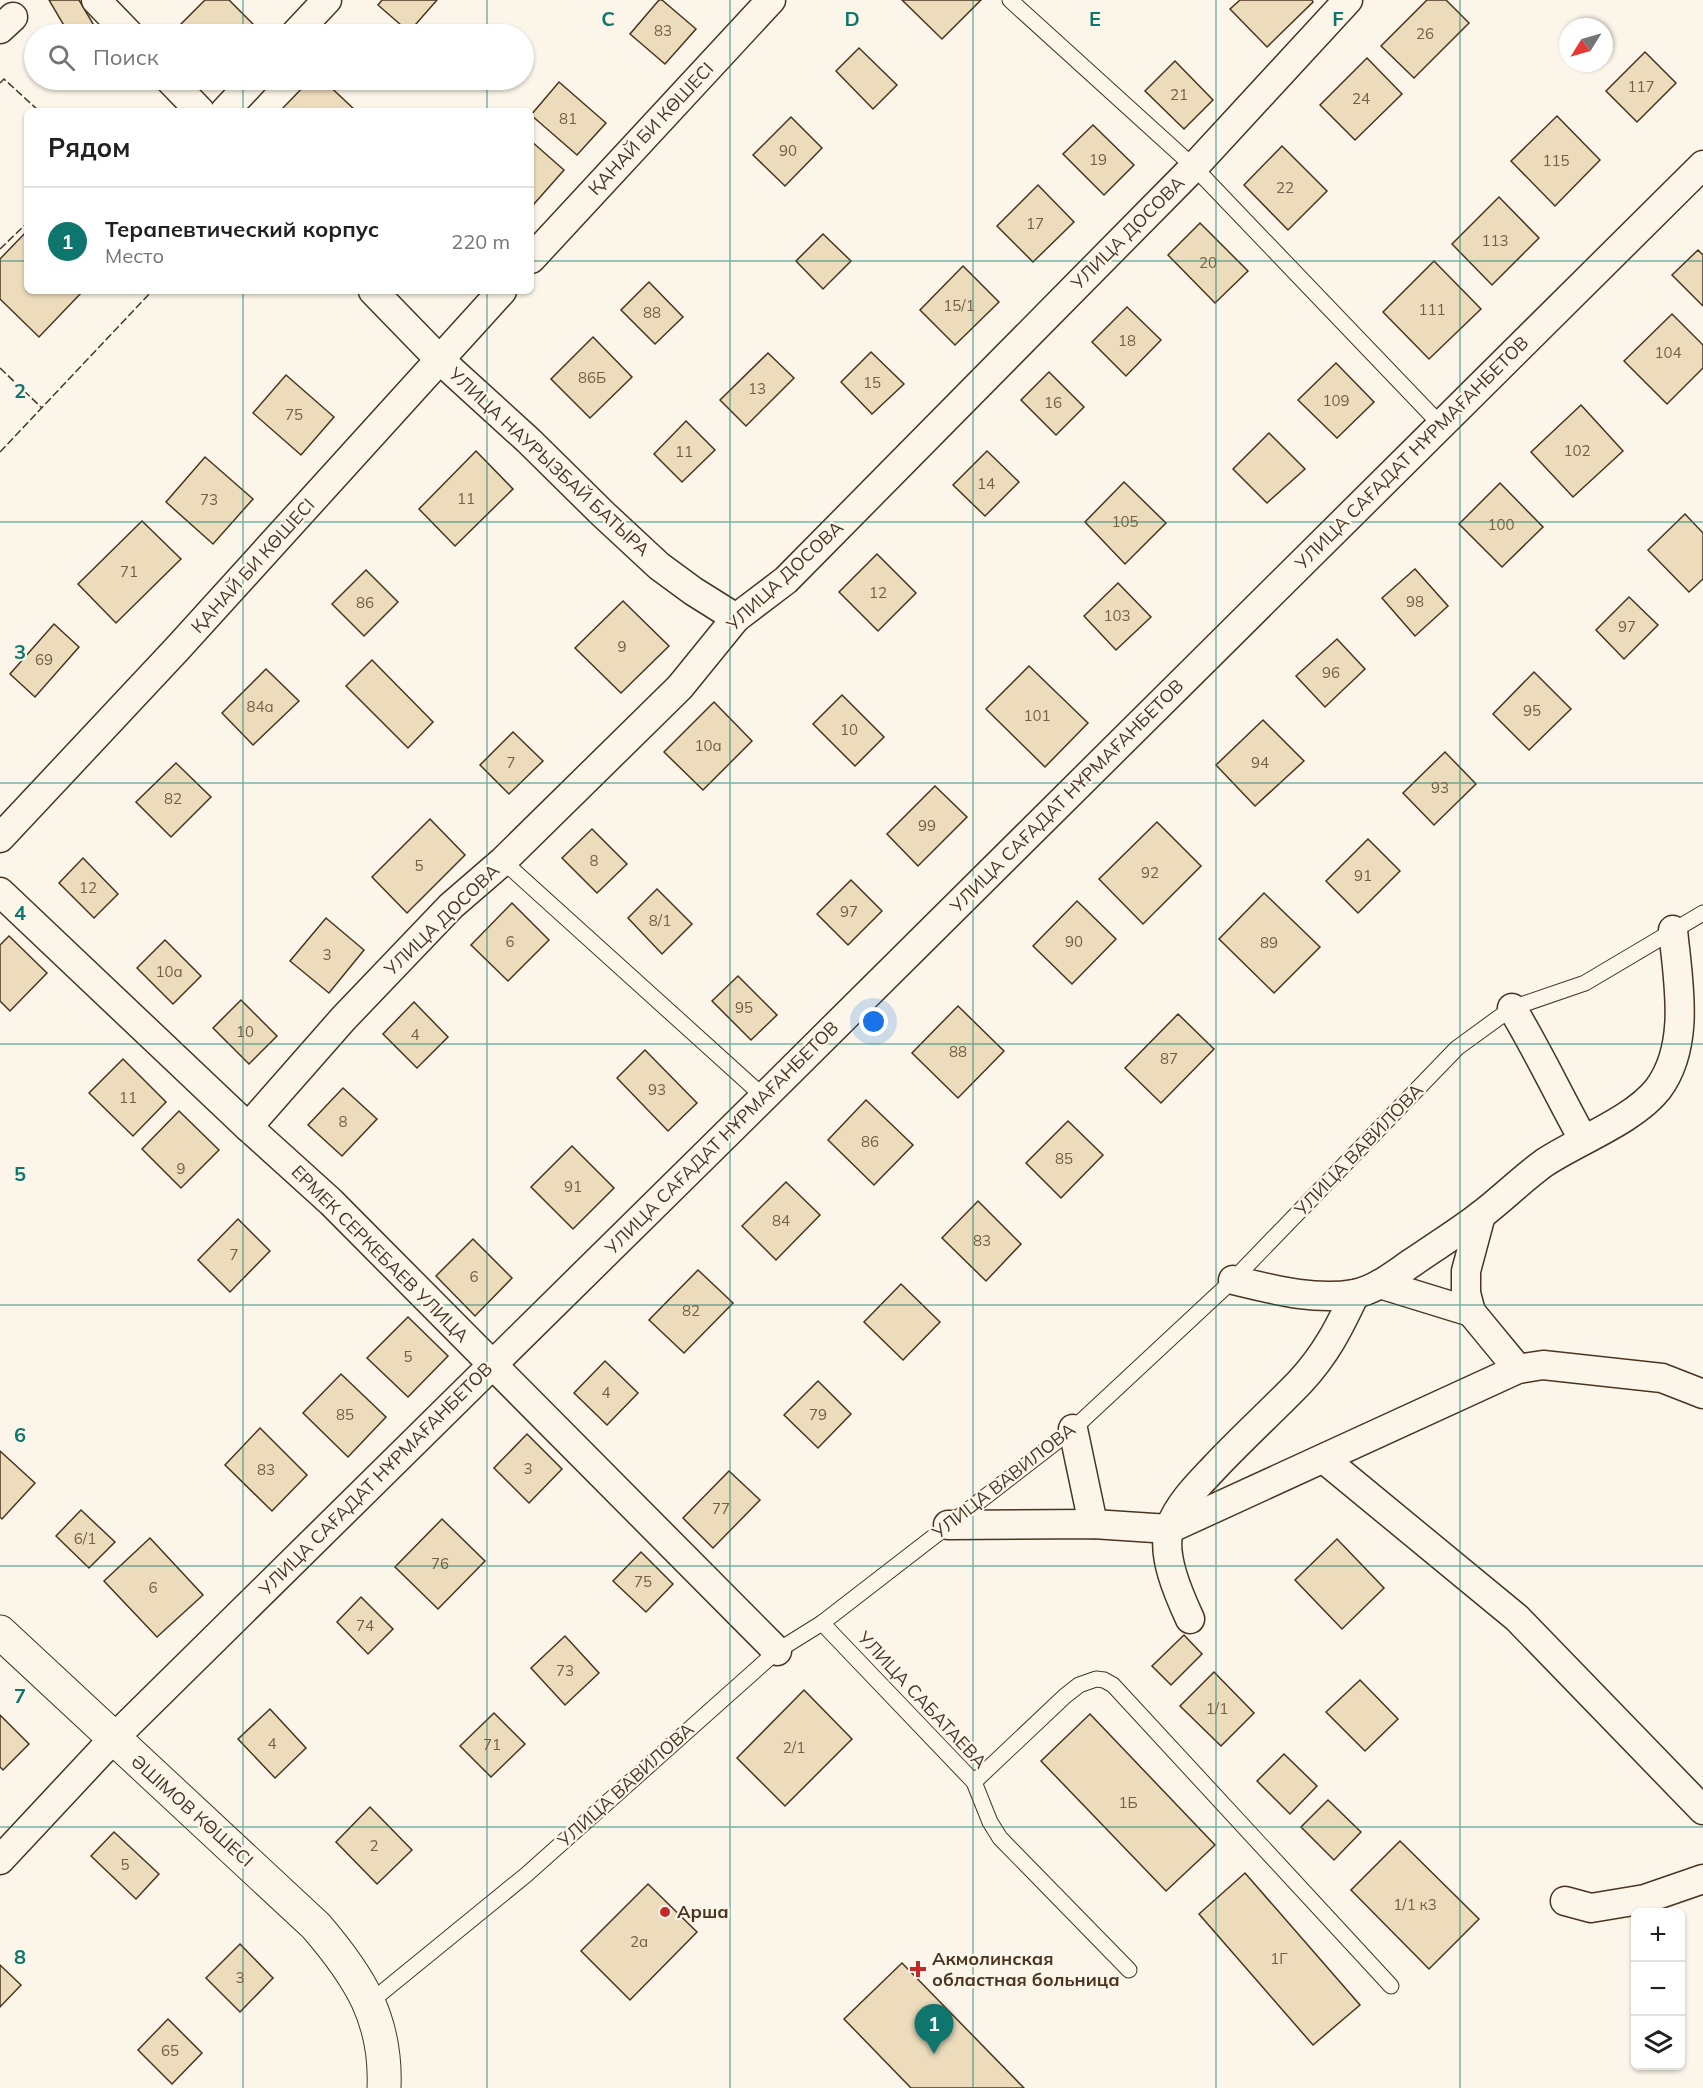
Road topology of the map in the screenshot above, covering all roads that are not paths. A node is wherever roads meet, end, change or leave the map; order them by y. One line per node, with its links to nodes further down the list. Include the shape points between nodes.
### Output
1 (96, 0): 6 (street)
2 (327, 0): 7 (street)
3 (771, 0): 14 (street, ҚАНАЙ БИ КӨШЕСІ)
4 (1010, 0): 13 (lane)
5 (1348, 0): 13 (street, УЛИЦА ДОСОВА)
6 (119, 24)
7 (304, 24)
8 (180, 90): 10 (street)
9 (245, 90): 11 (street)
10 (197, 108)
11 (228, 108)
12 (1703, 165): 18 (street, УЛИЦА САҒАДАТ НҰРМАҒАНБЕТОВ)
13 (1194, 167): 18 (lane); 19 (street, УЛИЦА ДОСОВА, via 786,580)
14 (534, 256)
15 (376, 294): 17 (street, УЛИЦА НАУРЫЗБАЙ БАТЫРА)
16 (499, 294): 17 (street, ҚАНАЙ БИ КӨШЕСІ)
17 (440, 360): 19 (street, УЛИЦА НАУРЫЗБАЙ БАТЫРА, via 659,566); 20 (street, ҚАНАЙ БИ КӨШЕСІ)
18 (1441, 425): 26 (street, УЛИЦА САҒАДАТ НҰРМАҒАНБЕТОВ)
19 (736, 618): 21 (street, УЛИЦА ДОСОВА, via 680,687)
20 (0, 837)
21 (503, 861): 26 (lane); 27 (street, УЛИЦА ДОСОВА, via 451,906 343,1019)
22 (0, 892): 27 (street, ЕРМЕК СЕРКЕБАЕВ УЛИЦА)
23 (1703, 913): 24 (lane, УЛИЦА ВАВИЛОВА)
24 (1673, 930): 25 (lane, УЛИЦА ВАВИЛОВА, via 1585,983); 28 (street, via 1679,1001 1677,1044 1669,1068 1657,1090 1628,1116)
25 (1512, 1008): 28 (street); 30 (lane, УЛИЦА ВАВИЛОВА, via 1457,1048)
26 (764, 1097): 33 (street, УЛИЦА САҒАДАТ НҰРМАҒАНБЕТОВ)
27 (248, 1127): 33 (street, ЕРМЕК СЕРКЕБАЕВ УЛИЦА, via 331,1202)
28 (1583, 1139): 29 (street, via 1543,1164)
29 (1481, 1215): 31 (street); 32 (street, via 1466,1271)
30 (1233, 1280): 31 (street, via 1322,1296); 36 (lane, УЛИЦА ВАВИЛОВА)
31 (1368, 1289): 32 (street); 40 (street, via 1301,1381 1187,1497)
32 (1471, 1311): 34 (street)
33 (492, 1365): 44 (street, ЕРМЕК СЕРКЕБАЕВ УЛИЦА); 45 (street, УЛИЦА САҒАДАТ НҰРМАҒАНБЕТОВ)
34 (1518, 1369): 35 (street, via 1543,1365 1662,1378); 37 (street)
35 (1703, 1394)
36 (1073, 1429): 38 (street); 39 (lane, УЛИЦА ВАВИЛОВА)
37 (1324, 1459): 40 (street); 47 (street, via 1517,1618)
38 (1093, 1524): 39 (street); 40 (street)
39 (948, 1525): 42 (lane, УЛИЦА ВАВИЛОВА)
40 (1169, 1529): 41 (street, via 1168,1554 1176,1589)
41 (1190, 1619)
42 (822, 1623): 44 (lane, УЛИЦА ВАВИЛОВА); 46 (lane, УЛИЦА САБАТАЕВА)
43 (0, 1632): 45 (street, ӘШІМОВ КӨШЕСІ)
44 (777, 1651): 53 (lane, УЛИЦА ВАВИЛОВА, via 526,1875)
45 (113, 1739): 48 (street, УЛИЦА САҒАДАТ НҰРМАҒАНБЕТОВ); 53 (street, ӘШІМОВ КӨШЕСІ, via 316,1926 345,1960)
46 (974, 1782): 51 (lane, УЛИЦА САБАТАЕВА, via 1000,1838); 52 (lane, via 1065,1696 1087,1681 1104,1680 1113,1685)
47 (1703, 1810)
48 (0, 1860)
49 (1703, 1879): 50 (street, via 1644,1899 1591,1908)
50 (1565, 1901)
51 (1129, 1970)
52 (1391, 1986)
53 (369, 2003): 54 (street, via 381,2039)
54 (384, 2088)

